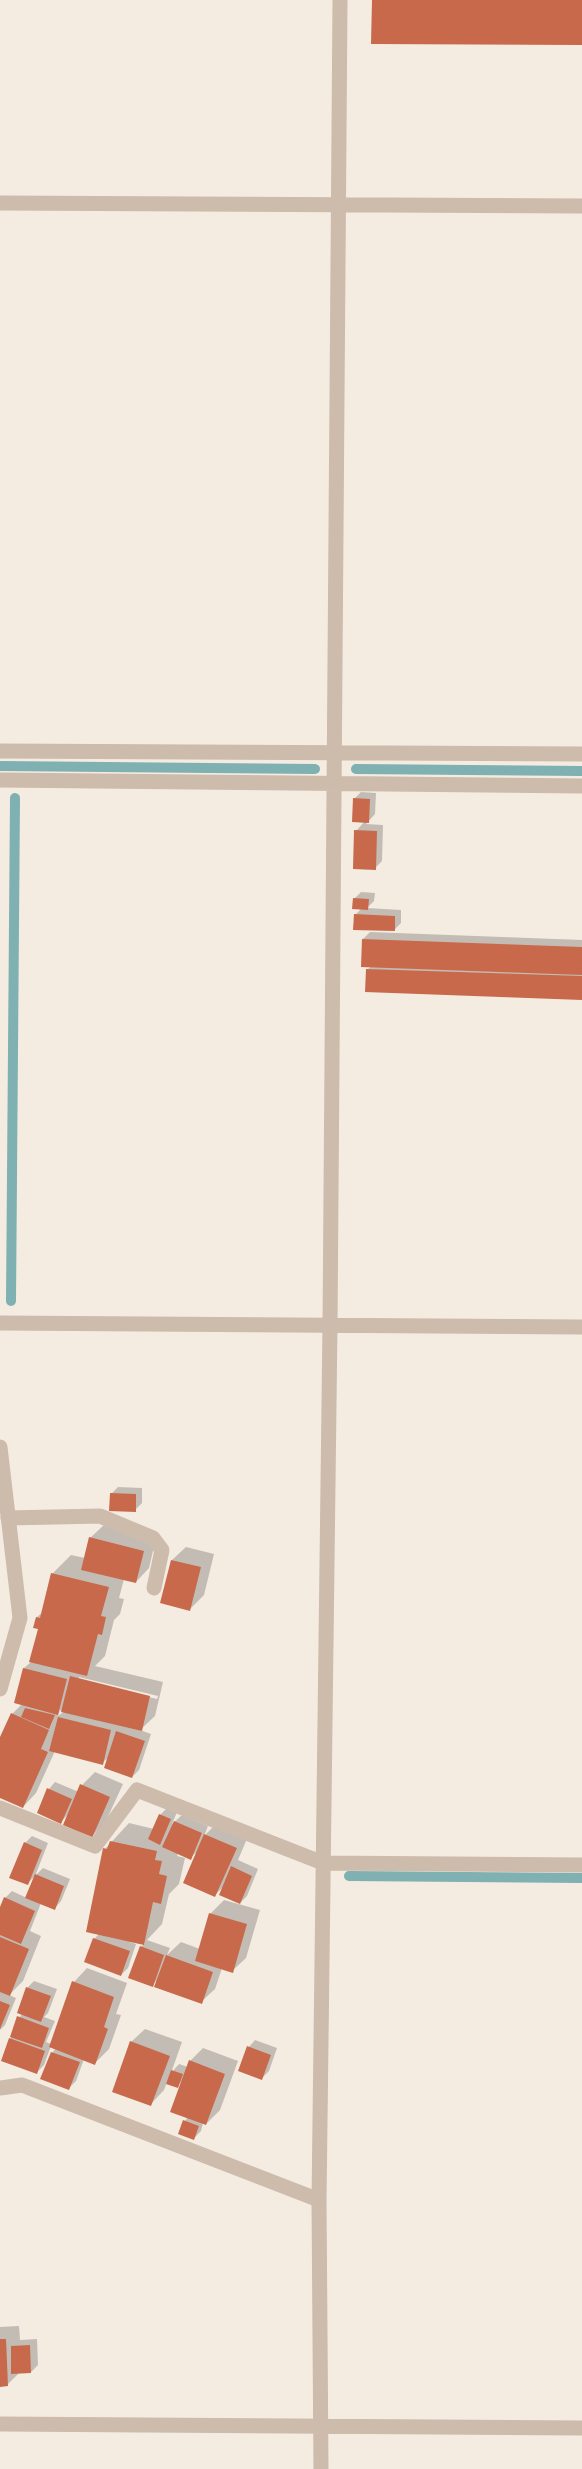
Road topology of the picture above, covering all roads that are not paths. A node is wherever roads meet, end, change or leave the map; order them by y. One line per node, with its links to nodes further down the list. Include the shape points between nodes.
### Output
1 (340, 0): 3 (street)
2 (0, 203): 3 (street)
3 (337, 204): 4 (street); 6 (street)
4 (582, 206)
5 (0, 751): 6 (street)
6 (335, 752): 7 (street); 9 (street)
7 (582, 754)
8 (0, 780): 9 (street)
9 (335, 783): 10 (street); 12 (street)
10 (582, 786)
11 (0, 1323): 12 (street)
12 (330, 1324): 13 (street); 19 (street)
13 (582, 1327)
14 (0, 1447): 15 (street)
15 (9, 1518): 16 (street, via 100,1516 153,1538 162,1550); 17 (street, via 20,1618)
16 (154, 1588)
17 (0, 1689)
18 (0, 1808): 19 (street, via 95,1846 136,1790)
19 (323, 1863): 20 (street); 22 (street)
20 (582, 1865)
21 (0, 2088): 22 (street, via 22,2085)
22 (320, 2200): 24 (street)
23 (0, 2424): 24 (street)
24 (322, 2425): 25 (street); 26 (street)
25 (582, 2428)
26 (321, 2469)

